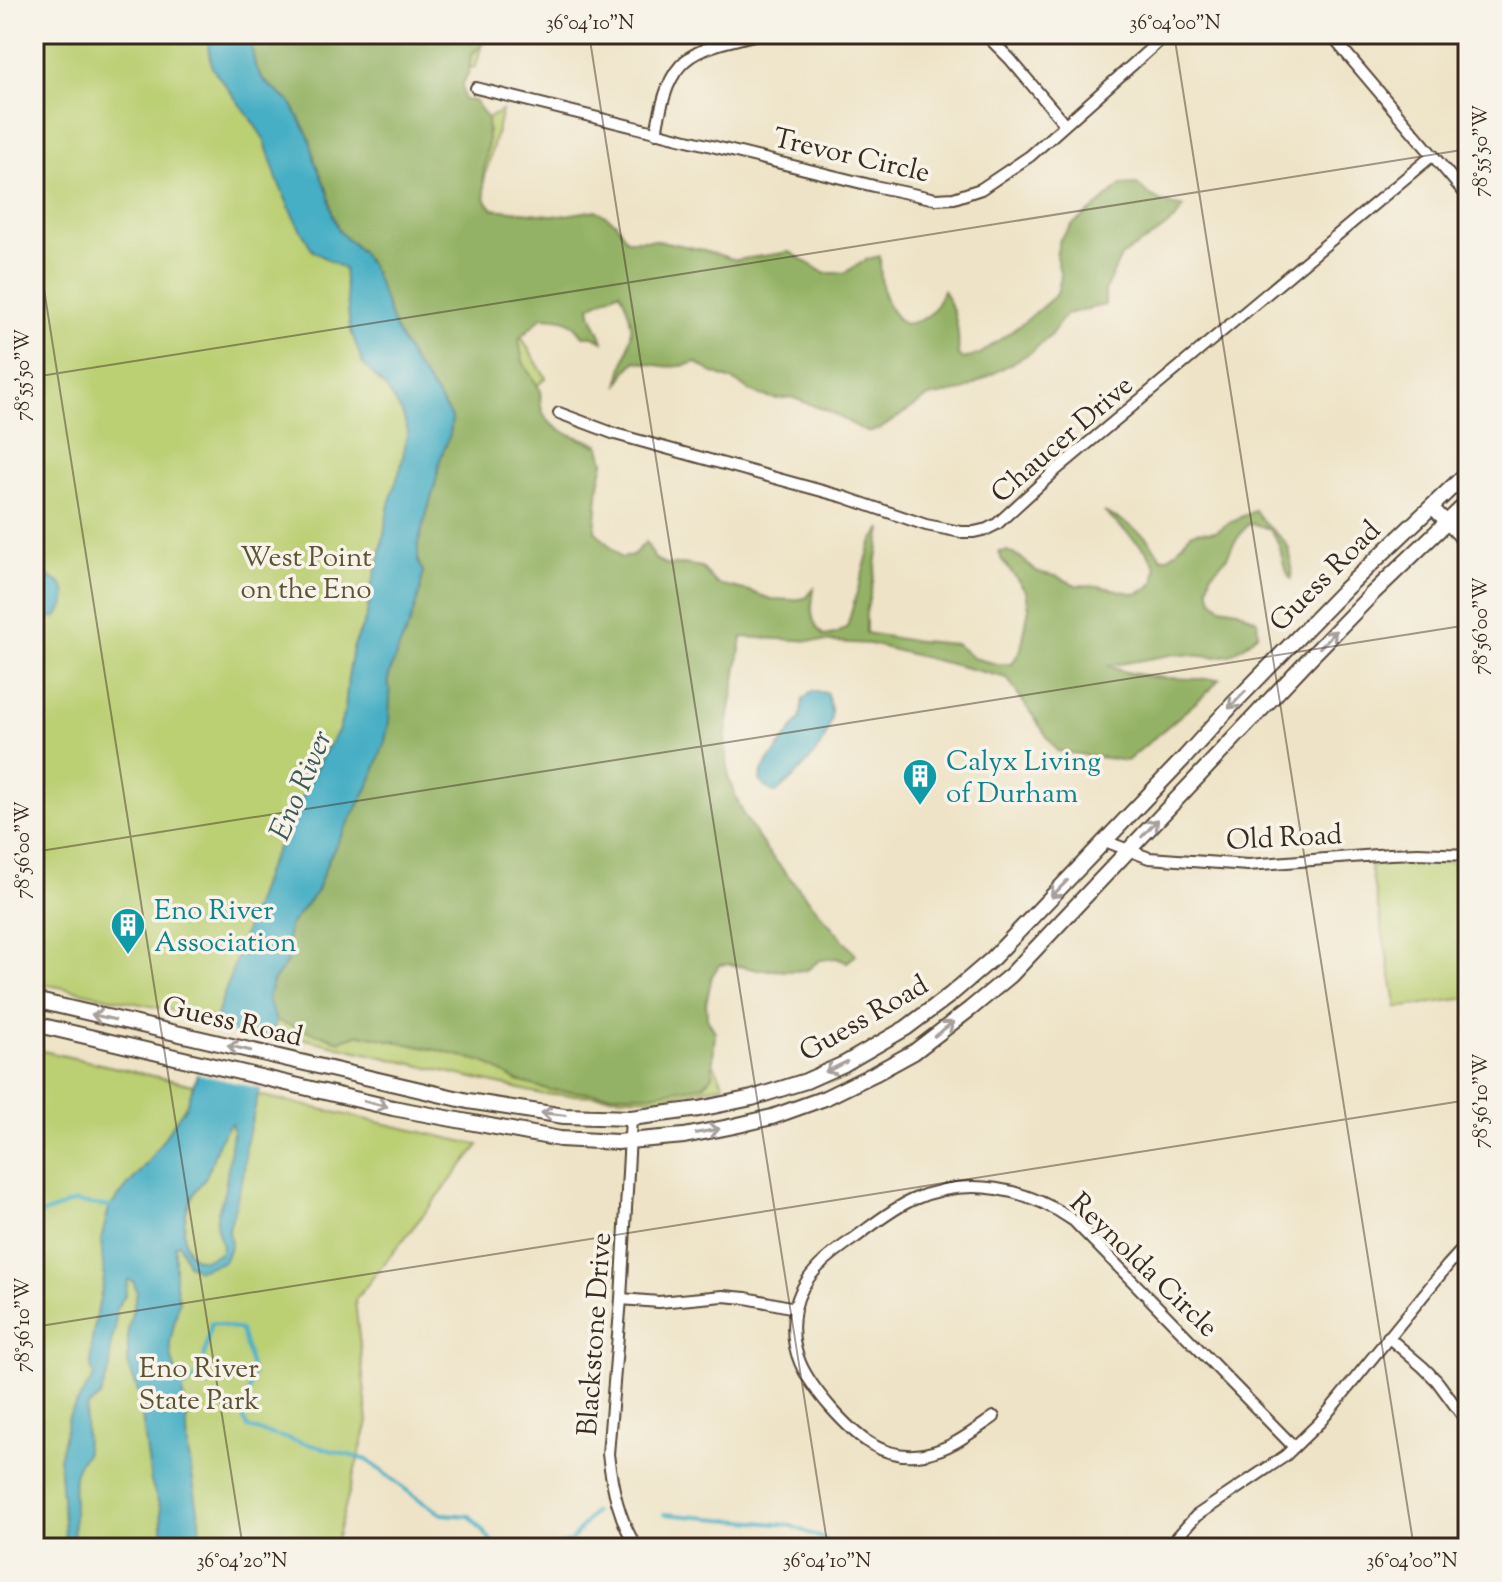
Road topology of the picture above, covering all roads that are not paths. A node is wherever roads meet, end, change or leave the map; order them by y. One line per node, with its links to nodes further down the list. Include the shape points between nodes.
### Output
1 (759, 34): 7 (street, via 703,49 684,61 669,83)
2 (985, 34): 6 (street)
3 (1167, 34): 6 (street, Trevor Circle)
4 (1330, 34): 8 (street)
5 (476, 88): 7 (street, Trevor Circle)
6 (1065, 124): 7 (street, Trevor Circle, via 981,189 936,199)
7 (656, 133)
8 (1433, 155): 9 (street); 10 (street, Chaucer Drive, via 987,529 961,532 926,525)
9 (1468, 197)
10 (559, 413)
11 (1468, 472): 13 (main road, Guess Road)
12 (1468, 502): 14 (main road, Guess Road)
13 (1432, 507): 14 (street); 16 (main road, Guess Road, one-way to 16, via 1352,581)
14 (1447, 522): 15 (street); 17 (main road, Guess Road, one-way to 14)
15 (1468, 554)
16 (1105, 841): 17 (street, Old Road); 21 (main road, Guess Road, one-way to 21, via 992,959 906,1028 806,1081 752,1098)
17 (1129, 850): 18 (street, Old Road, via 1149,858 1248,865 1418,853); 22 (main road, Guess Road, one-way to 17, via 772,1117 825,1098 914,1052 1011,975)
18 (1468, 855)
19 (34, 1000): 21 (main road, Guess Road, one-way to 19, via 564,1116 468,1101)
20 (34, 1024): 22 (main road, Guess Road, one-way to 22, via 502,1130 560,1139)
21 (631, 1118): 22 (street, Blackstone Drive)
22 (631, 1141): 24 (street, Blackstone Drive)
23 (1468, 1243): 26 (street)
24 (621, 1299): 25 (street, via 659,1302 723,1296); 31 (street, Blackstone Drive, via 608,1454 622,1518)
25 (795, 1308): 27 (street, Reynolda Circle, via 794,1344 804,1374 861,1439 895,1453 925,1454 945,1448); 29 (street, Reynolda Circle, via 808,1279 829,1256 910,1201 962,1188 1021,1193 1074,1221)
26 (1388, 1337): 28 (street, via 1437,1381); 29 (street)
27 (994, 1417)
28 (1468, 1423)
29 (1294, 1447): 30 (street, via 1196,1516)
30 (1173, 1542)
31 (637, 1548)

